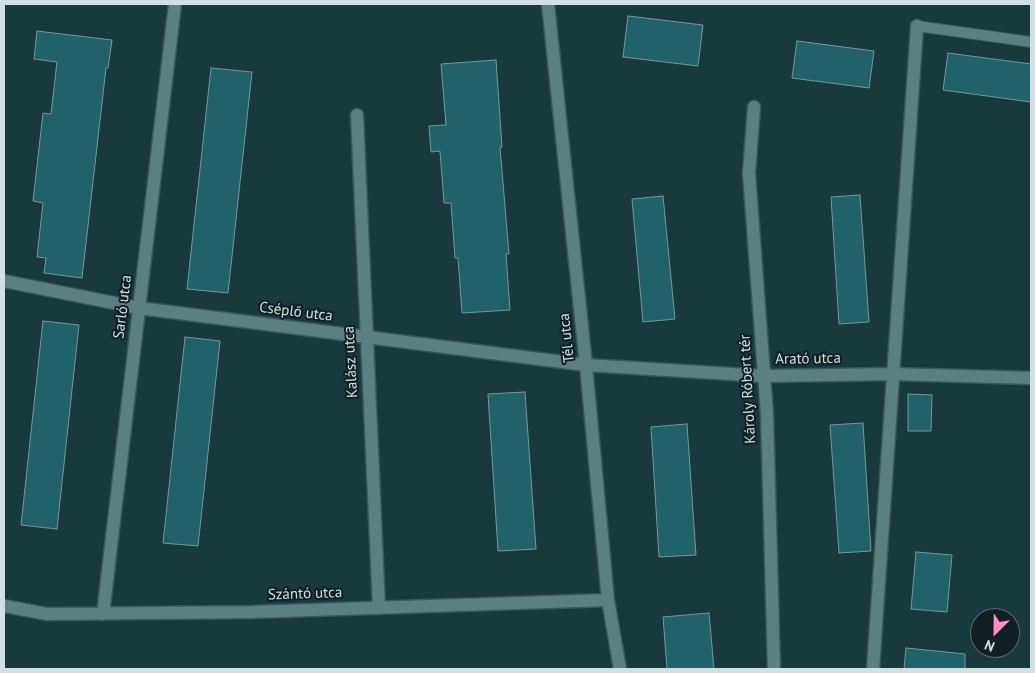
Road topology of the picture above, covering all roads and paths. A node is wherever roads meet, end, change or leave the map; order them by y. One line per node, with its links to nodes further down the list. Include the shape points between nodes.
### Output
1 (175, 4): 8 (street, Sarló utca)
2 (548, 4): 10 (street, Tél utca)
3 (917, 26): 4 (lane); 11 (street)
4 (1031, 42)
5 (754, 107): 12 (street, Károly Róbert tér, via 749,172)
6 (357, 115): 9 (street, Kalász utca)
7 (4, 281): 8 (street, Cséplő utca)
8 (139, 308): 9 (street, Cséplő utca); 17 (street, Sarló utca)
9 (366, 337): 10 (street, Cséplő utca); 16 (street, Kalász utca)
10 (586, 365): 12 (street, Arató utca); 14 (street, Tél utca)
11 (893, 374): 12 (street, Arató utca); 13 (street, Arató utca); 20 (street)
12 (764, 376): 19 (street, Károly Róbert tér)
13 (1031, 378)
14 (608, 600): 16 (street, Szántó utca); 18 (street, Tél utca)
15 (4, 606): 17 (street, Szántó utca, via 47,614)
16 (379, 608): 17 (street, Szántó utca)
17 (103, 614)
18 (620, 669)
19 (774, 669)
20 (873, 669)

